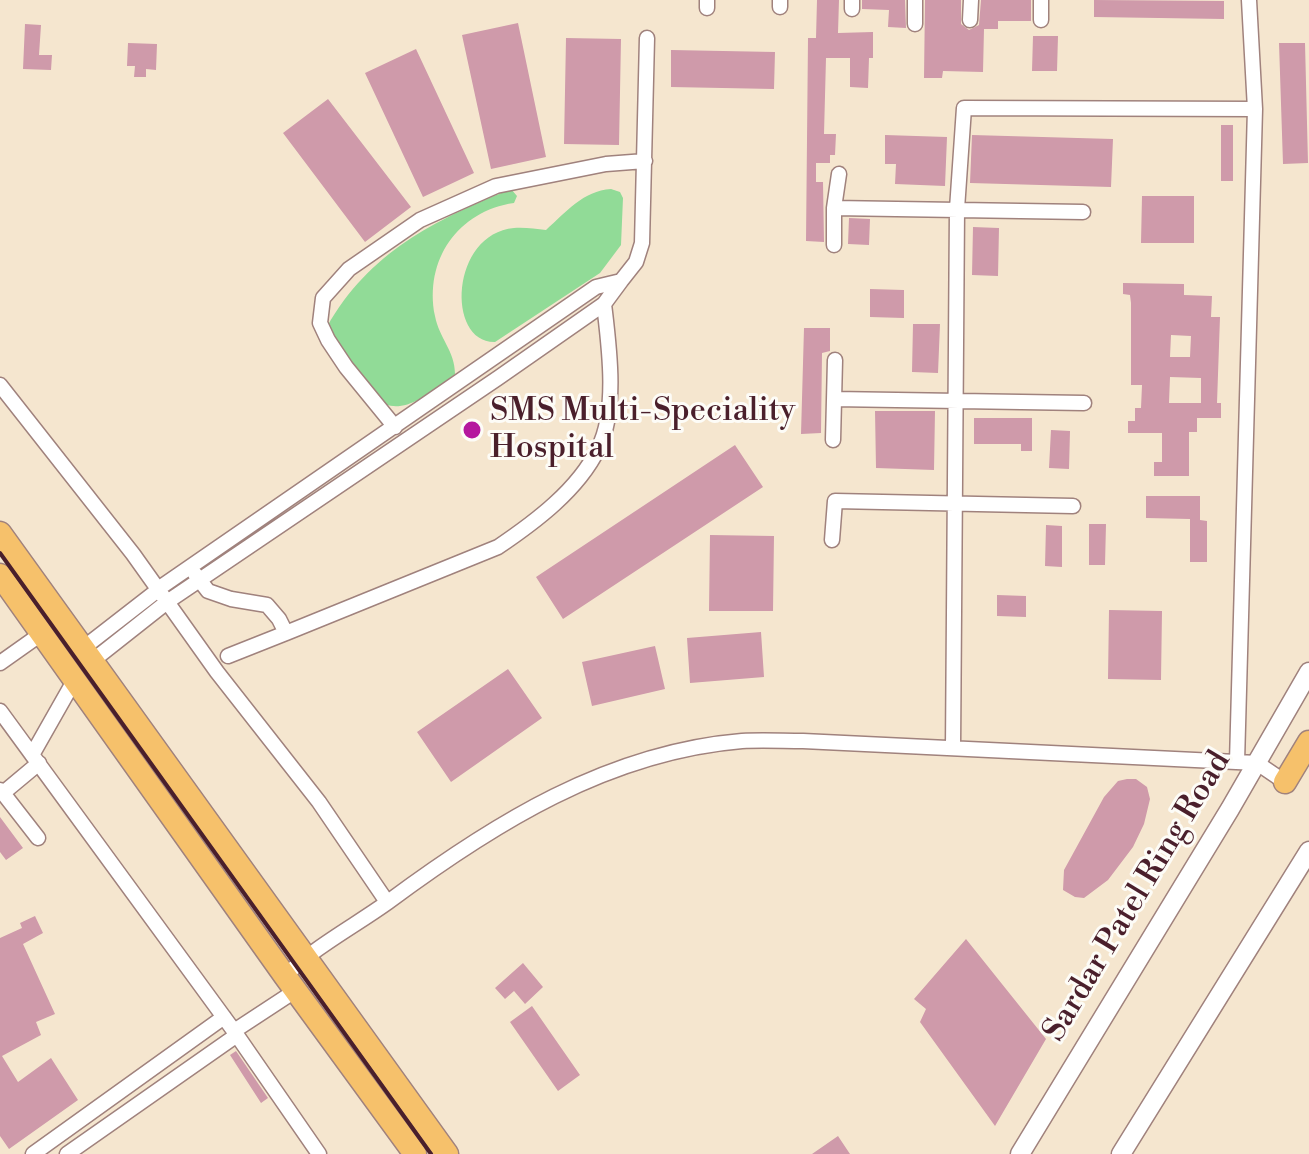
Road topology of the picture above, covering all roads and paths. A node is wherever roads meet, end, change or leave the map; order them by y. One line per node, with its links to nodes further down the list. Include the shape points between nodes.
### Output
1 (915, 0): 7 (street)
2 (971, 0): 5 (street)
3 (1041, 0): 6 (street)
4 (1249, 0): 9 (street)
5 (970, 20)
6 (1041, 20)
7 (915, 24)
8 (647, 38): 10 (street)
9 (1255, 109): 13 (street, via 964,108); 45 (street)
10 (645, 161): 16 (street, via 642,243); 25 (street, via 496,186 420,220 349,269 323,298 320,323 346,367)
11 (839, 174): 12 (street)
12 (834, 208): 13 (street); 15 (street)
13 (957, 209): 14 (street); 23 (street)
14 (1083, 212)
15 (834, 245)
16 (621, 281): 17 (street); 19 (street, via 596,287)
17 (604, 304): 20 (street); 34 (street, via 607,423 599,449 575,483 498,547)
18 (835, 360): 22 (street)
19 (486, 365): 20 (street); 25 (street)
20 (496, 380): 31 (street)
21 (0, 385): 33 (street)
22 (834, 399): 23 (street); 26 (street)
23 (955, 400): 24 (street); 27 (street)
24 (1084, 403)
25 (395, 427): 31 (street)
26 (833, 440)
27 (955, 503): 28 (street); 30 (street, via 835,501); 43 (street)
28 (1073, 506)
29 (0, 533): 36 (main road)
30 (832, 540)
31 (195, 574): 33 (street); 34 (street, via 208,591 267,605)
32 (0, 575): 35 (main road)
33 (161, 594): 36 (street); 51 (street, via 319,802)
34 (286, 633): 37 (street)
35 (41, 634): 38 (street); 40 (main road)
36 (86, 656): 52 (main road)
37 (228, 656)
38 (0, 663)
39 (1309, 672): 46 (street, Sardar Patel Ring Road)
40 (74, 681): 44 (street); 53 (main road)
41 (0, 711): 44 (street)
42 (1309, 742): 47 (main road)
43 (953, 748): 45 (street); 51 (street, via 742,741 643,762 587,780 501,823)
44 (36, 759): 48 (street); 54 (street)
45 (1237, 762): 46 (street)
46 (1257, 763): 47 (street); 61 (street, Sardar Patel Ring Road)
47 (1285, 782)
48 (2, 792): 49 (street)
49 (38, 838)
50 (1309, 851): 62 (street)
51 (387, 902): 52 (street)
52 (306, 956): 53 (street); 60 (main road)
53 (290, 984): 55 (street); 59 (main road)
54 (224, 1017): 55 (street); 56 (street)
55 (235, 1033): 57 (street); 58 (street)
56 (33, 1154)
57 (67, 1154)
58 (319, 1154)
59 (415, 1154)
60 (447, 1154)
61 (1020, 1154)
62 (1121, 1154)

